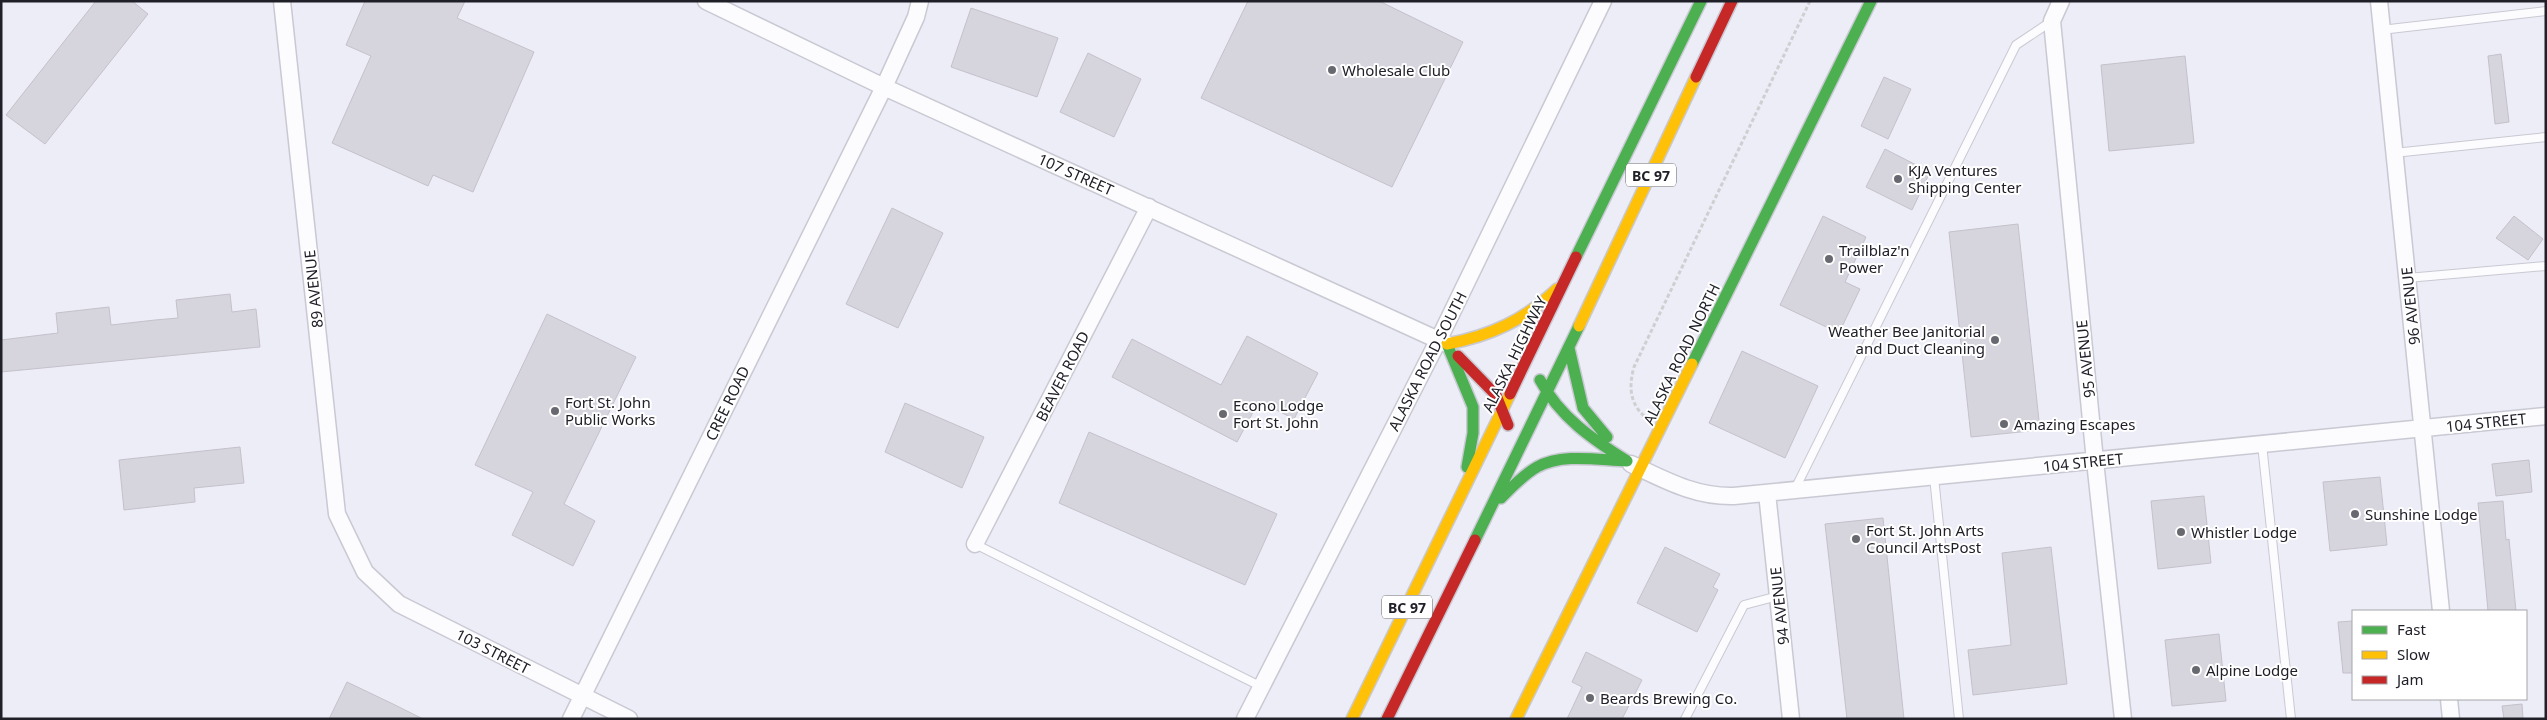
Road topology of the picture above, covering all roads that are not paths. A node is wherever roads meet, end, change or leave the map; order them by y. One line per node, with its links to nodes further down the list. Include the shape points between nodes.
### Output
1 (282, 1): 37 (street, 89 AVENUE, via 338,514)
2 (706, 1): 13 (street, 107 STREET)
3 (920, 1): 13 (street, CREE ROAD, via 916,17)
4 (1603, 1): 20 (street, ALASKA ROAD SOUTH)
5 (1701, 1): 18 (main road, ALASKA HIGHWAY / BC 97)
6 (1732, 1): 21 (main road, BC 97)
7 (1871, 1): 30 (main road, ALASKA ROAD NORTH, via 1660,430)
8 (2061, 1): 11 (street, 95 AVENUE)
9 (2378, 1): 12 (street, 96 AVENUE)
10 (2546, 11): 12 (lane)
11 (2052, 21): 29 (street, 95 AVENUE); 32 (lane, via 2016,45)
12 (2382, 30): 15 (street, 96 AVENUE)
13 (884, 86): 16 (street, 107 STREET); 41 (street, CREE ROAD)
14 (2546, 137): 15 (lane)
15 (2394, 153): 19 (street, 96 AVENUE)
16 (1149, 207): 20 (street, 107 STREET); 36 (street, BEAVER ROAD)
17 (2546, 266): 19 (lane)
18 (1568, 278): 20 (main road, via 1538,309 1513,323 1469,341); 22 (main road, ALASKA HIGHWAY / BC 97)
19 (2407, 278): 26 (street, 96 AVENUE)
20 (1443, 341): 24 (main road, via 1485,381); 34 (main road, via 1473,407 1473,433); 40 (street, ALASKA ROAD SOUTH)
21 (1569, 348): 23 (main road, BC 97); 30 (main road, via 1583,408)
22 (1530, 356): 23 (main road); 24 (main road, ALASKA HIGHWAY / BC 97)
23 (1547, 395): 28 (main road, BC 97); 30 (main road, via 1580,431)
24 (1505, 408): 28 (main road); 34 (main road, ALASKA HIGHWAY / BC 97)
25 (2546, 416): 26 (street, 104 STREET)
26 (2422, 428): 27 (street, 104 STREET); 39 (street, 96 AVENUE)
27 (2262, 444): 29 (street, 104 STREET); 53 (lane)
28 (1514, 459): 35 (main road, BC 97)
29 (2095, 461): 31 (street, 104 STREET); 52 (street, 95 AVENUE)
30 (1634, 465): 33 (street, 104 STREET, via 1704,495); 35 (main road, via 1570,460 1544,464 1523,477); 48 (main road, ALASKA ROAD NORTH)
31 (1934, 477): 32 (street, 104 STREET); 51 (lane)
32 (1795, 491): 33 (street, 104 STREET)
33 (1767, 493): 38 (street, 94 AVENUE)
34 (1462, 494): 46 (main road, ALASKA HIGHWAY / BC 97)
35 (1491, 508): 47 (main road, BC 97)
36 (975, 544): 40 (lane)
37 (365, 572): 41 (street, 103 STREET, via 399,604)
38 (1778, 596): 49 (lane, via 1744,605); 50 (street, 94 AVENUE)
39 (2440, 610)
40 (1262, 687): 45 (street, ALASKA ROAD SOUTH)
41 (582, 695): 43 (street, CREE ROAD); 44 (street, 103 STREET)
42 (2449, 700): 54 (street)
43 (571, 719)
44 (629, 719)
45 (1245, 719)
46 (1352, 719)
47 (1387, 719)
48 (1516, 719)
49 (1685, 719)
50 (1791, 719)
51 (1959, 719)
52 (2123, 719)
53 (2291, 719)
54 (2451, 719)

